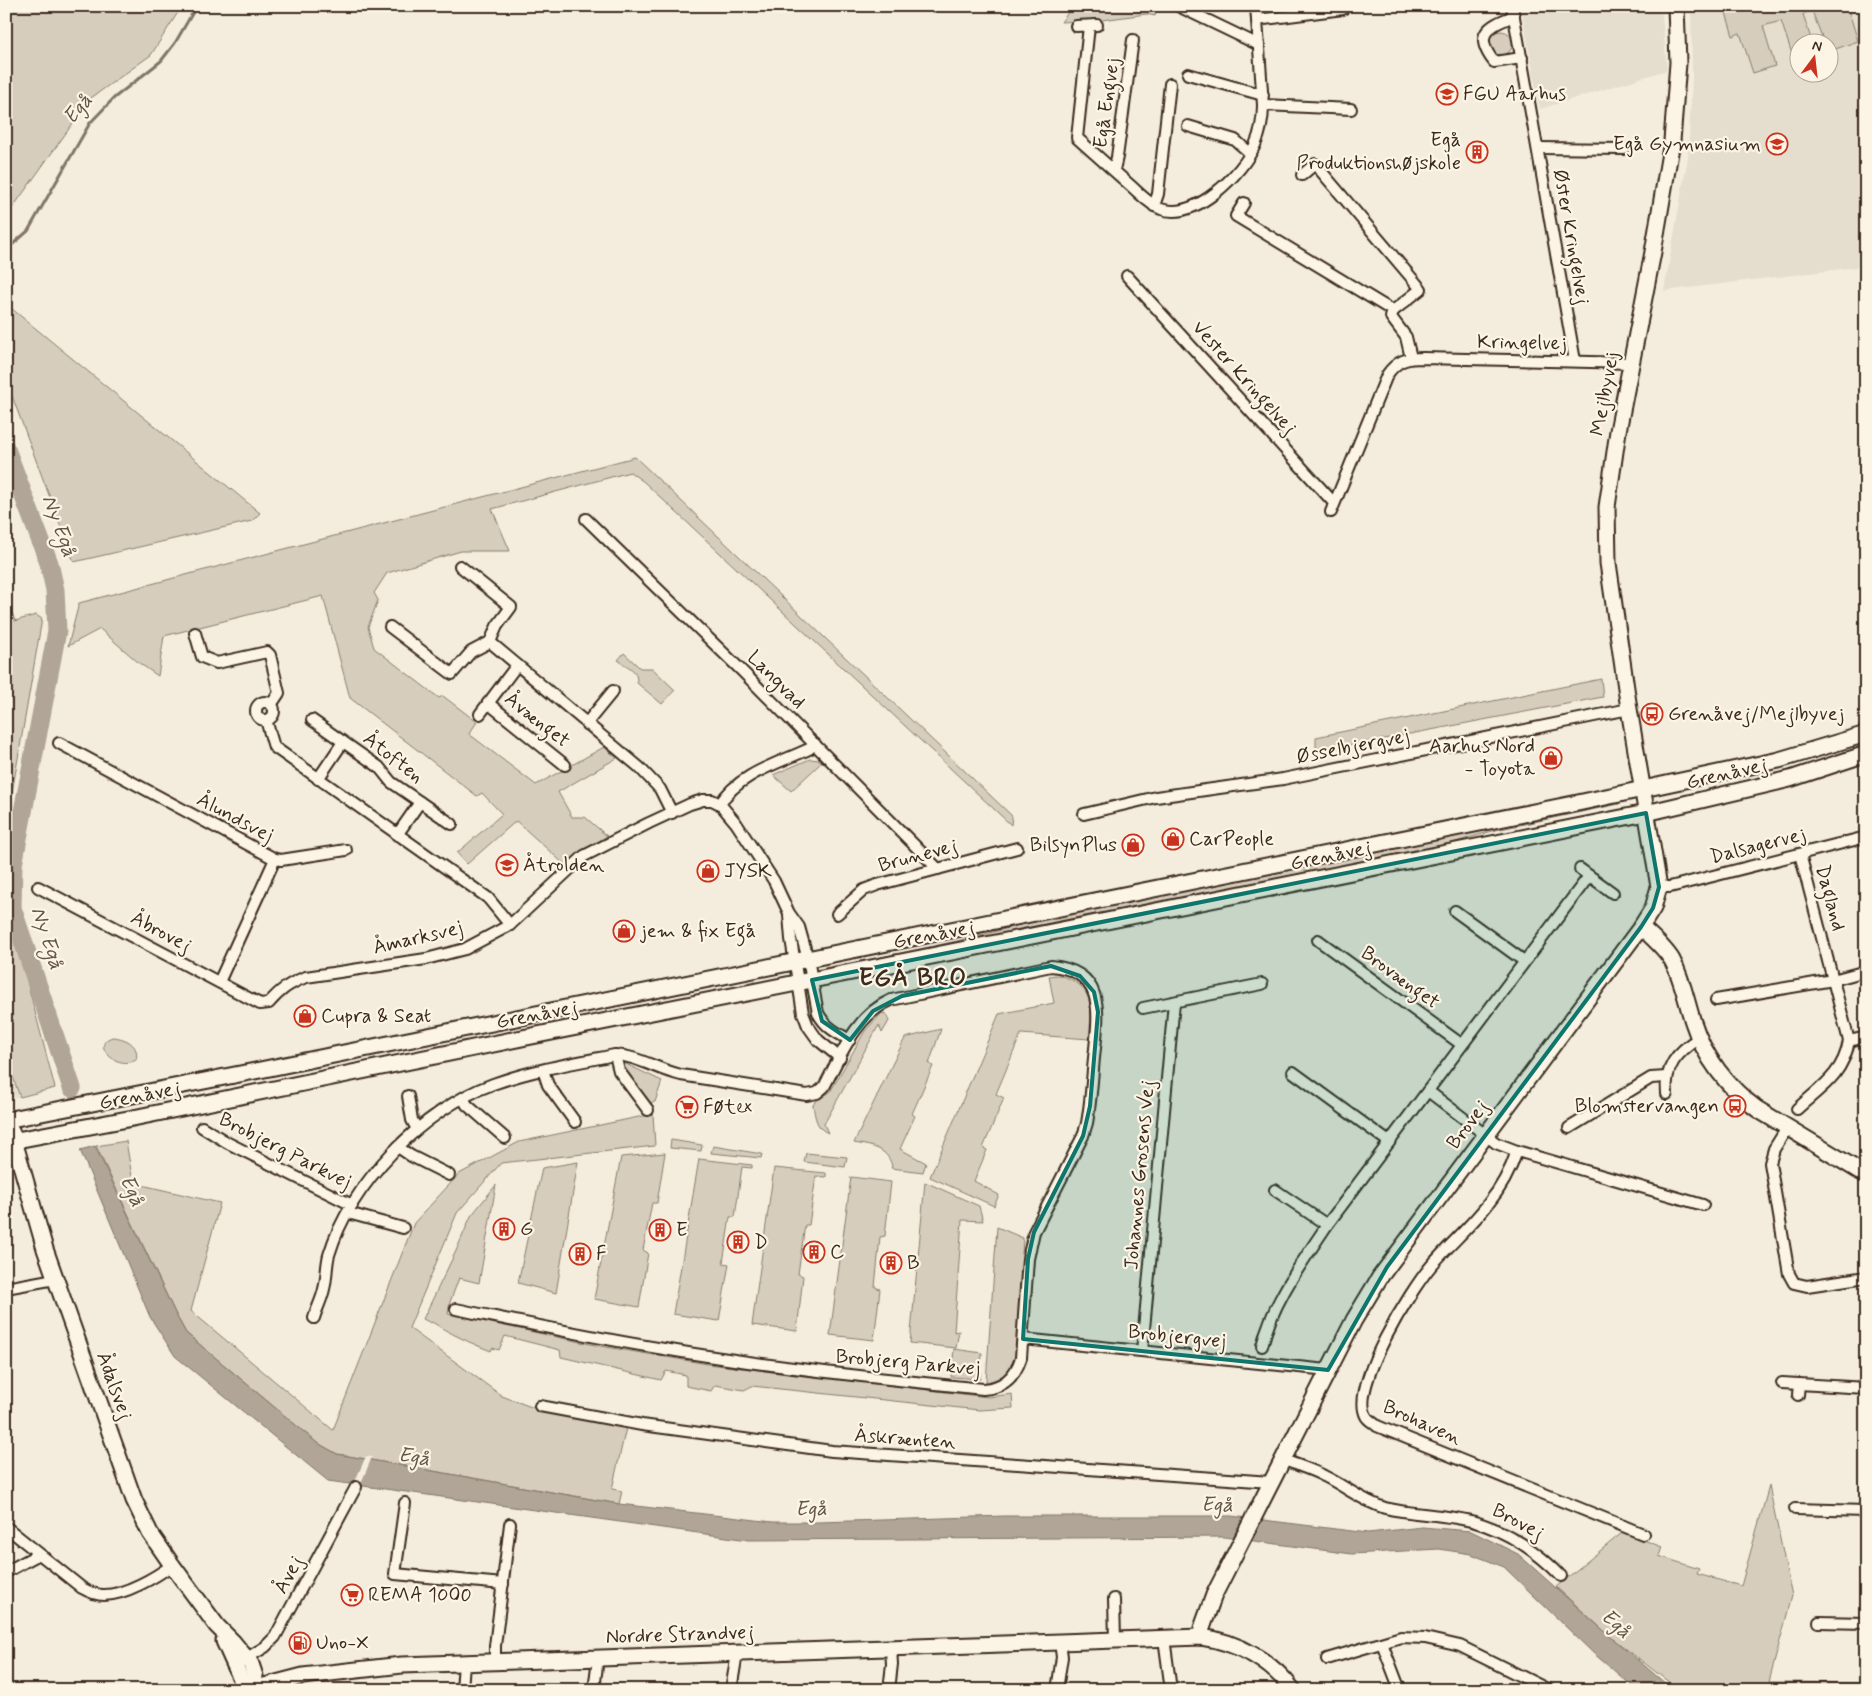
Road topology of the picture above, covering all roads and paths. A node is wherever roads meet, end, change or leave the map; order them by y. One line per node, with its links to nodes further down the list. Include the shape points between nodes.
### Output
1 (1178, 6): 9 (street)
2 (1256, 6): 6 (street)
3 (1676, 6): 27 (street, Mejlbyvej, via 1678,63 1672,141)
4 (1343, 9): 6 (street)
5 (1513, 11): 10 (street, Øster Kringelvej); 10 (street, Øster Kringelvej, via 1486,31 1485,50 1494,62)
6 (1257, 20): 9 (street)
7 (1076, 26): 19 (street, Egå Engvej, via 1093,26 1077,138)
8 (1133, 40): 19 (street, Egå Engvej)
9 (1259, 45): 13 (street)
10 (1522, 58): 16 (street, Øster Kringelvej)
11 (1188, 74): 13 (street)
12 (1170, 84): 22 (street)
13 (1263, 100): 14 (street); 18 (street, via 1260,134)
14 (1351, 109)
15 (1188, 126): 18 (street, via 1235,140)
16 (1538, 148): 17 (street, Øster Kringelvej); 26 (street, Øster Kringelvej)
17 (1624, 149)
18 (1250, 153): 22 (street, via 1232,178 1191,208 1172,211)
19 (1114, 170): 22 (street, Egå Engvej)
20 (1302, 175): 24 (street, via 1315,164 1422,289)
21 (1244, 203): 24 (street, via 1236,216)
22 (1154, 206)
23 (1128, 276): 25 (street, Vester Kringelvej, via 1333,508 1387,375 1397,363)
24 (1393, 311): 25 (street, via 1391,317 1406,337)
25 (1411, 358): 26 (street, Kringelvej)
26 (1575, 361): 27 (street, Kringelvej)
27 (1631, 363): 37 (street, Mejlbyvej, via 1607,507 1608,563)
28 (586, 519): 45 (street, Langvad)
29 (460, 566): 32 (street, via 511,607)
30 (390, 627): 32 (street, via 452,674 471,652)
31 (195, 633): 36 (street, via 202,657 217,663 267,652 279,693)
32 (490, 642): 33 (street, Åvænget)
33 (517, 665): 35 (street, Åvænget); 41 (street, Åvænget)
34 (613, 691): 41 (street, Åvænget)
35 (488, 703): 38 (street, Åvænget); 47 (street, Åvænget)
36 (271, 705): 39 (street, via 273,714); 39 (street, via 262,703 256,709 259,718)
37 (1629, 709): 49 (street, Mejlbyvej); 54 (street, Øsselbjergvej, via 1283,779 1156,797)
38 (480, 714)
39 (266, 720): 48 (street, via 274,747)
40 (312, 720): 44 (street, Åtoften)
41 (586, 724): 52 (street, Åvænget, via 650,778)
42 (1866, 734): 49 (street, Grenåvej, via 1779,760)
43 (59, 742): 61 (street, Ålundsvej)
44 (344, 742): 48 (street, Åtoften); 50 (street, Åtoften)
45 (815, 744): 51 (street, via 741,781); 62 (street, Langvad)
46 (1866, 754): 53 (street, Grenåvej, via 1790,779)
47 (565, 765)
48 (318, 779): 56 (street)
49 (1642, 790): 53 (street, Mejlbyvej); 73 (street, Grenåvej)
50 (420, 802): 55 (street, Åtoften); 56 (street, Åtoften)
51 (720, 804): 52 (street, Åmarksvej, via 703,800); 73 (street, via 769,874 789,913)
52 (672, 812): 70 (street, Åmarksvej, via 584,856)
53 (1646, 813): 66 (street, Brovej); 78 (street, Grenåvej)
54 (1084, 814)
55 (452, 824)
56 (397, 835): 70 (street, via 488,898)
57 (1866, 837): 60 (street, Dalsagervej)
58 (1017, 848): 62 (street, Brunevej)
59 (346, 850): 61 (street)
60 (1800, 854): 66 (street, Dalsagervej, via 1670,887); 76 (street, Dagland)
61 (275, 859): 77 (street, Ålundsvej)
62 (938, 869): 69 (street, Brunevej, via 864,890)
63 (1580, 869): 64 (street)
64 (1589, 876): 67 (street); 74 (street)
65 (38, 887): 77 (street, Åbrovej)
66 (1659, 887): 71 (street, Brovej, via 1653,908)
67 (1613, 893)
68 (1455, 911): 74 (street)
69 (837, 914)
70 (510, 925): 82 (street, Åmarksvej, via 465,949 426,959 306,977 281,989)
71 (1641, 927): 85 (street, via 1662,947 1680,976); 106 (street, Brovej)
72 (1318, 940): 88 (street, Brovænget)
73 (801, 960): 78 (street); 100 (street, Grenåvej, via 69,1109)
74 (1524, 961): 88 (street)
75 (1866, 971): 76 (street)
76 (1833, 980): 80 (street); 87 (street, Dagland)
77 (219, 982): 82 (street, Åbrovej, via 260,1004)
78 (805, 982): 86 (street, via 822,1021); 90 (street, via 803,1013 808,1026 818,1040); 108 (street, Grenåvej)
79 (1262, 984): 81 (street)
80 (1716, 1000)
81 (1174, 1002): 83 (street); 126 (street, Johannes Grosens Vej)
82 (269, 1003)
83 (1143, 1008)
84 (1866, 1037): 87 (street)
85 (1699, 1038): 93 (street, via 1675,1058); 104 (street, via 1719,1073 1742,1099)
86 (850, 1040): 90 (street, Brobjerg Parkvej); 124 (street, Brobjerg Parkvej, via 862,1021 891,1000 1043,968 1071,970 1094,992 1098,1012 1087,1123 1034,1232 1028,1259)
87 (1849, 1041): 98 (street, via 1837,1073)
88 (1461, 1044): 94 (street)
89 (615, 1055): 90 (street, Brobjerg Parkvej, via 629,1055 681,1075 807,1095 824,1087); 91 (street, Brobjerg Parkvej); 99 (street, via 619,1071)
90 (840, 1058)
91 (543, 1070): 97 (street, Brobjerg Parkvej, via 492,1085); 101 (street, via 548,1086)
92 (1293, 1072): 109 (street)
93 (1666, 1076): 95 (street); 103 (street, via 1650,1078)
94 (1428, 1091): 106 (street); 109 (street)
95 (1667, 1094)
96 (408, 1096): 105 (street)
97 (463, 1098): 105 (street, Brobjerg Parkvej); 107 (street)
98 (1797, 1109)
99 (648, 1110)
100 (7, 1118): 108 (street, Ådalsvej)
101 (575, 1122)
102 (202, 1127): 116 (street, Brobjerg Parkvej)
103 (1569, 1128)
104 (1787, 1128): 113 (street); 119 (street, via 1774,1149 1770,1163 1789,1274 1794,1283 1807,1286)
105 (417, 1129): 110 (street, Brobjerg Parkvej)
106 (1485, 1135): 111 (street); 127 (street, Brovej, via 1383,1272)
107 (505, 1138)
108 (10, 1141): 120 (street, Ådalsvej)
109 (1390, 1142): 117 (street)
110 (398, 1147): 112 (street); 116 (street, Brobjerg Parkvej, via 378,1168)
111 (1517, 1151): 115 (street); 139 (street, Brohaven, via 1508,1177 1488,1204 1430,1267 1392,1323 1365,1386 1366,1416 1377,1426)
112 (449, 1175)
113 (1866, 1175)
114 (1275, 1190): 117 (street)
115 (1703, 1205)
116 (350, 1209): 118 (street, Brobjerg Parkvej); 123 (street, Brobjerg Parkvej, via 328,1256 324,1288)
117 (1327, 1225): 125 (street, via 1277,1304)
118 (403, 1228)
119 (1866, 1276)
120 (55, 1279): 121 (street); 141 (street, Ådalsvej, via 134,1500 150,1533)
121 (6, 1288)
122 (456, 1309): 124 (street, Brobjerg Parkvej, via 680,1352 822,1372 982,1389 999,1386 1009,1380 1020,1364)
123 (314, 1318)
124 (1023, 1339): 126 (street, Brobjergvej)
125 (1262, 1346)
126 (1142, 1350): 127 (street, Brobjergvej)
127 (1328, 1370): 131 (street, Brovej)
128 (1782, 1383): 129 (street, via 1799,1390)
129 (1866, 1388)
130 (540, 1406): 132 (street, Åskrænten, via 642,1425 832,1451)
131 (1282, 1459): 132 (street, Brovej); 143 (street, Brovej, via 1325,1476 1365,1501 1386,1508 1475,1522 1497,1531 1546,1560)
132 (1271, 1482): 148 (street, Brovej, via 1214,1595)
133 (356, 1487): 157 (street, Åvej, via 275,1637)
134 (405, 1503): 144 (street, via 395,1574)
135 (1795, 1509): 136 (street)
136 (1866, 1511)
137 (510, 1524): 144 (street)
138 (6, 1527): 140 (street)
139 (1643, 1534)
140 (39, 1554): 141 (street, via 82,1588 103,1595 138,1584); 142 (street)
141 (172, 1565): 157 (street, Ådalsvej, via 217,1626 233,1642)
142 (6, 1572)
143 (1561, 1576)
144 (503, 1584): 158 (street)
145 (1114, 1599): 150 (street)
146 (1819, 1622): 147 (street)
147 (1866, 1623)
148 (1202, 1637): 149 (street, Nordre Strandvej); 167 (street, Nordre Strandvej, via 1218,1639 1246,1650)
149 (1164, 1638): 150 (street, Nordre Strandvej); 166 (street)
150 (1115, 1640): 151 (street, Nordre Strandvej)
151 (1060, 1642): 153 (street, Nordre Strandvej); 165 (street, via 1062,1657)
152 (1382, 1643): 156 (street); 168 (street); 169 (street, via 1401,1636 1441,1640 1460,1646)
153 (891, 1648): 154 (street, Nordre Strandvej); 164 (street)
154 (737, 1653): 155 (street, Nordre Strandvej); 163 (street)
155 (598, 1658): 158 (street, Nordre Strandvej); 162 (street)
156 (1327, 1659)
157 (241, 1662): 160 (street, Ådalsvej, via 254,1669)
158 (495, 1662): 159 (street, Nordre Strandvej)
159 (464, 1663): 160 (street, Nordre Strandvej, via 388,1666 303,1676); 161 (street)
160 (251, 1690)
161 (462, 1690)
162 (594, 1690)
163 (731, 1690)
164 (889, 1690)
165 (1057, 1690)
166 (1171, 1690)
167 (1293, 1690)
168 (1400, 1690)
169 (1549, 1690)

